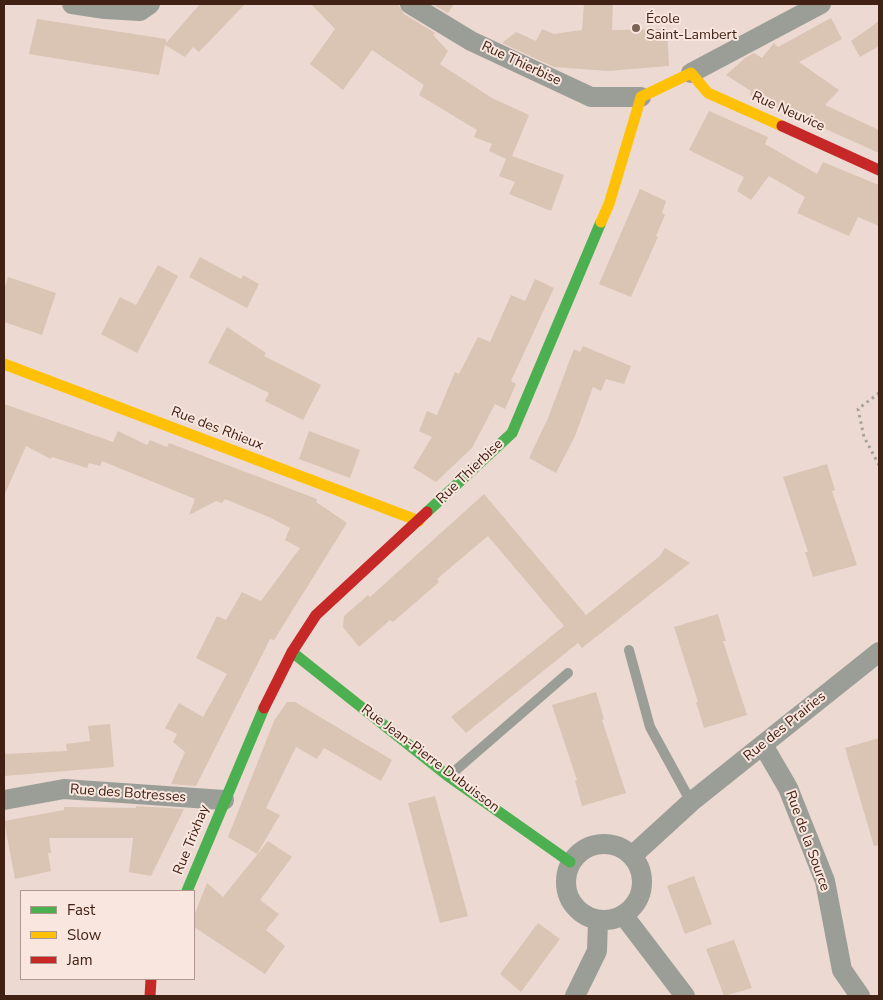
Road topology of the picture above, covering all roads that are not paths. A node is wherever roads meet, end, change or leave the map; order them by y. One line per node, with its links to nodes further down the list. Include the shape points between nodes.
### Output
1 (72, 4): 4 (street, via 105,9)
2 (410, 4): 6 (street, Rue Thierbise, via 471,41 591,96)
3 (821, 4): 5 (street)
4 (145, 7)
5 (691, 73): 6 (street, Rue Thierbise); 7 (street, Rue Neuvice, via 708,93)
6 (641, 97): 9 (street, Rue Thierbise, via 609,204 512,433)
7 (879, 170)
8 (4, 364): 9 (street, Rue des Rhieux)
9 (419, 521): 11 (street, Rue Thierbise, via 316,614)
10 (629, 650): 18 (lane, via 650,727)
11 (292, 652): 15 (street, Rue Jean-Pierre Dubuisson); 17 (street, Rue Thierbise, via 260,715)
12 (879, 652): 14 (street, Rue des Prairies)
13 (568, 673): 15 (lane)
14 (763, 745): 18 (street, Rue des Prairies); 28 (street, Rue de la Source, via 788,788 825,881 842,970)
15 (448, 776): 20 (street, Rue Jean-Pierre Dubuisson)
16 (4, 800): 17 (street, Rue des Botresses, via 64,789)
17 (224, 800): 21 (street, Rue Trixhay)
18 (691, 802): 19 (street, Rue des Prairies)
19 (633, 855): 20 (street, via 612,843 588,846); 22 (street, via 643,876 640,899)
20 (570, 862): 23 (street, via 565,887 576,910)
21 (187, 890)
22 (624, 916): 23 (street); 27 (street)
23 (598, 921): 26 (street, via 597,951)
24 (151, 980): 25 (street)
25 (150, 996)
26 (575, 996)
27 (685, 996)
28 (860, 996)

